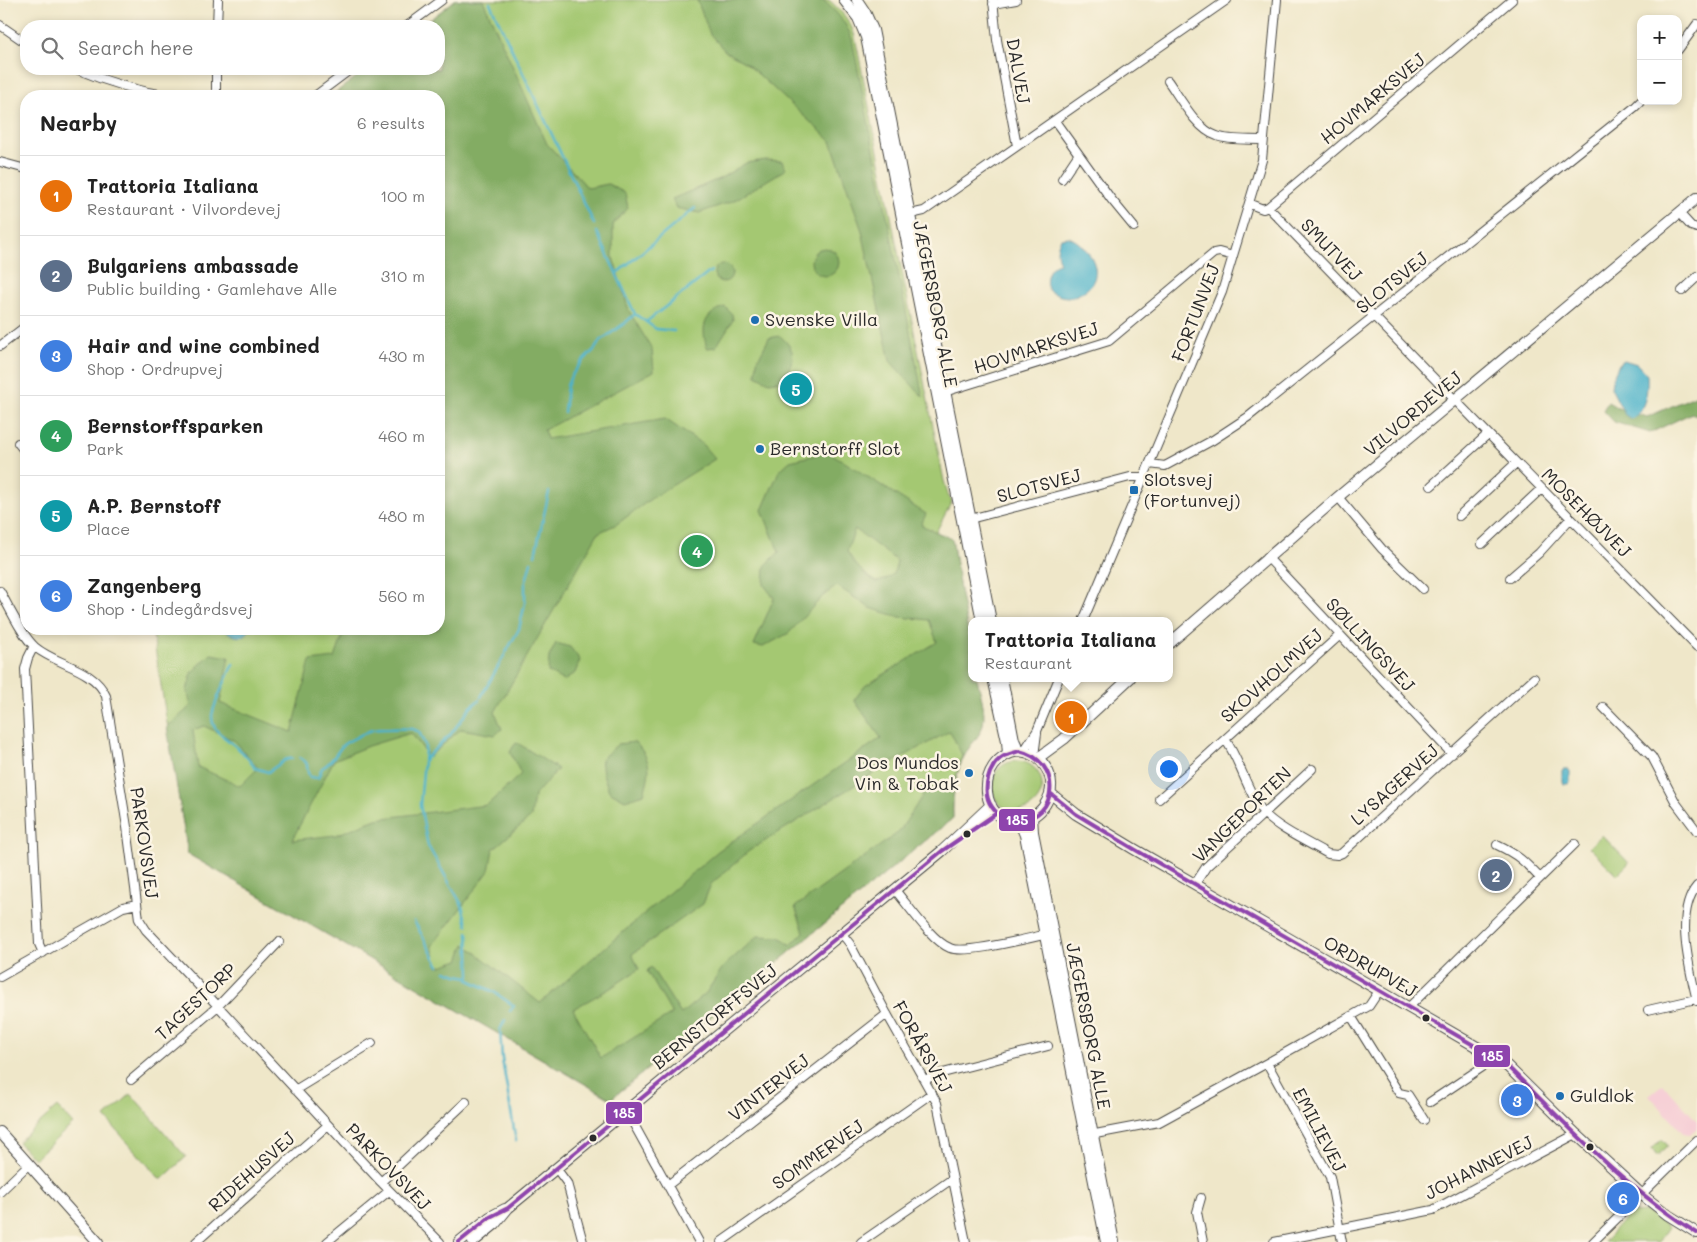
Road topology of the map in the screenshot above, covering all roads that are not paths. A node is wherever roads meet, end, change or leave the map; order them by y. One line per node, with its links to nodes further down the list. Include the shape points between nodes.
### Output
1 (218, 0): 10 (street)
2 (442, 0): 11 (street)
3 (844, 0): 35 (street, JÆGERSBORG ALLE, via 858,18 866,37)
4 (856, 0): 35 (street, JÆGERSBORG ALLE, via 873,30)
5 (1016, 0): 9 (street)
6 (1227, 0): 24 (street)
7 (1277, 0): 25 (street, FORTUNVEJ)
8 (1512, 0): 33 (street, HOVMARKSVEJ)
9 (993, 2): 26 (street, DALVEJ)
10 (217, 20)
11 (415, 20)
12 (1697, 24): 15 (street)
13 (0, 25): 14 (street)
14 (20, 39)
15 (1682, 45)
16 (90, 75): 20 (street)
17 (216, 75): 21 (street)
18 (344, 75): 22 (street)
19 (1168, 81): 25 (street, via 1202,128 1211,134)
20 (136, 90)
21 (216, 90)
22 (323, 90)
23 (1637, 105): 41 (street, SLOTSVEJ)
24 (1055, 121): 26 (street); 27 (street)
25 (1264, 140): 32 (street, FORTUNVEJ)
26 (1017, 146): 35 (street, via 924,211)
27 (1078, 155): 30 (street); 36 (street)
28 (0, 162): 29 (street)
29 (20, 168)
30 (1062, 179)
31 (1697, 198): 34 (street, VILVORDEVEJ)
32 (1250, 204): 33 (street, via 1263,209); 38 (street, FORTUNVEJ)
33 (1268, 207): 41 (street, SMUTVEJ)
34 (1679, 213): 37 (street); 45 (street, VILVORDEVEJ)
35 (905, 215): 44 (street, JÆGERSBORG ALLE)
36 (1134, 226)
37 (1697, 228)
38 (1234, 256): 44 (street, HOVMARKSVEJ, via 1214,253 1109,341); 49 (street, FORTUNVEJ)
39 (1697, 277): 40 (street)
40 (1682, 291)
41 (1374, 316): 45 (street, SMUTVEJ); 49 (street, SLOTSVEJ, via 1248,417 1165,466)
42 (18, 333): 43 (street)
43 (0, 346)
44 (941, 393): 56 (street, JÆGERSBORG ALLE); 63 (street, JÆGERSBORG ALLE)
45 (1454, 400): 46 (street, MOSEHØJVEJ); 54 (street, VILVORDEVEJ)
46 (1488, 434): 50 (street, MOSEHØJVEJ); 52 (street)
47 (18, 443): 48 (street)
48 (20, 446)
49 (1150, 464): 51 (street, FORTUNVEJ)
50 (1516, 464): 53 (street, MOSEHØJVEJ); 55 (street)
51 (1144, 477): 56 (street, SLOTSVEJ, via 1130,477); 65 (street, FORTUNVEJ)
52 (1431, 486)
53 (1541, 489): 57 (street, MOSEHØJVEJ); 58 (street)
54 (1338, 497): 59 (street, VILVORDEVEJ); 61 (street, via 1382,549)
55 (1459, 516)
56 (970, 519): 64 (street, JÆGERSBORG ALLE)
57 (1570, 519): 60 (street, via 1539,553); 71 (street, MOSEHØJVEJ)
58 (1482, 544)
59 (1267, 557): 68 (street, SØLLINGSVEJ); 69 (street, VILVORDEVEJ)
60 (1510, 578)
61 (1423, 588)
62 (0, 591): 66 (street, PARKOVSVEJ)
63 (981, 617)
64 (990, 617)
65 (1085, 617)
66 (20, 625)
67 (26, 635): 70 (street, PARKOVSVEJ)
68 (1340, 635): 79 (street, SKOVHOLMVEJ); 82 (street, SØLLINGSVEJ)
69 (1173, 640)
70 (34, 646): 100 (street, PARKOVSVEJ, via 86,674 98,683 106,696); 104 (street, via 25,669 39,944)
71 (1697, 647)
72 (1534, 678): 82 (street, LYSAGERVEJ)
73 (995, 682): 81 (street)
74 (1003, 682): 80 (street, via 1014,740)
75 (1057, 682): 78 (street)
76 (1126, 682): 83 (street)
77 (1603, 707): 93 (street, via 1652,757 1676,803)
78 (1037, 731): 80 (street); 83 (street)
79 (1225, 739): 86 (street, SKOVHOLMVEJ); 90 (street, SKOVHOLMVEJ)
80 (1021, 751): 81 (street); 83 (street)
81 (1008, 754): 88 (street, via 995,764 988,775 987,791)
82 (1452, 754): 90 (street, LYSAGERVEJ, via 1337,855 1328,854)
83 (1039, 759): 85 (street, via 1050,778)
84 (1312, 768): 90 (street, VANGEPORTEN)
85 (1050, 793): 87 (street); 89 (street, ORDRUPVEJ)
86 (1159, 799)
87 (1045, 805): 89 (street, ORDRUPVEJ); 91 (street)
88 (994, 809): 92 (street, via 1009,820); 99 (street, BERNSTORFFSVEJ)
89 (1076, 814): 97 (street, ORDRUPVEJ)
90 (1264, 814): 97 (street, VANGEPORTEN, via 1206,867)
91 (1032, 817): 92 (street); 102 (street, JÆGERSBORG ALLE)
92 (1019, 821): 102 (street, JÆGERSBORG ALLE)
93 (1697, 831)
94 (1575, 844): 96 (street)
95 (1497, 845): 96 (street, via 1523,859)
96 (1540, 878): 109 (street)
97 (1195, 884): 106 (street, ORDRUPVEJ)
98 (1697, 886): 107 (street, via 1687,902 1685,914 1688,958)
99 (895, 890): 101 (street, BERNSTORFFSVEJ); 102 (street, via 937,940 951,948 965,950)
100 (138, 904): 104 (street, via 123,907); 108 (street, PARKOVSVEJ, via 139,919 146,930)
101 (842, 934): 111 (street, FORÅRSVEJ); 125 (street, BERNSTORFFSVEJ)
102 (1049, 934): 130 (street, JÆGERSBORG ALLE)
103 (279, 942): 108 (street, TAGESTORP)
104 (43, 953): 105 (street)
105 (0, 978)
106 (1379, 991): 109 (street, ORDRUPVEJ); 112 (street, via 1369,1006)
107 (1697, 1000): 110 (street)
108 (218, 1006): 119 (street, TAGESTORP); 121 (street, PARKOVSVEJ)
109 (1408, 1008): 117 (street, ORDRUPVEJ)
110 (1648, 1010)
111 (887, 1014): 120 (street, FORÅRSVEJ); 136 (street, VINTERVEJ)
112 (1351, 1016): 118 (street); 126 (street, via 1399,1093 1408,1095)
113 (1031, 1041): 116 (street)
114 (372, 1043): 121 (street)
115 (1048, 1046): 116 (street)
116 (1034, 1049): 120 (street)
117 (1496, 1058): 124 (street); 129 (street, ORDRUPVEJ)
118 (1267, 1063): 130 (street, via 1159,1122); 142 (street, EMILIEVEJ, via 1330,1177)
119 (130, 1080)
120 (925, 1080): 122 (street, FORÅRSVEJ)
121 (295, 1090): 127 (street, PARKOVSVEJ)
122 (932, 1093): 134 (street, FORÅRSVEJ, via 937,1103); 152 (street, SOMMERVEJ)
123 (466, 1102): 135 (street)
124 (1430, 1102)
125 (625, 1112): 133 (street, BERNSTORFFSVEJ); 136 (street)
126 (1424, 1120)
127 (328, 1125): 135 (street, PARKOVSVEJ); 145 (street, RIDEHUSVEJ)
128 (0, 1132): 132 (street)
129 (1576, 1134): 139 (street, ORDRUPVEJ); 142 (street, JOHANNEVEJ, via 1433,1210)
130 (1089, 1135): 155 (street, JÆGERSBORG ALLE); 156 (street, JÆGERSBORG ALLE)
131 (1697, 1140): 139 (street)
132 (29, 1164): 138 (street); 144 (street)
133 (556, 1168): 141 (street, BERNSTORFFSVEJ); 150 (street, via 567,1184)
134 (952, 1179): 153 (street); 154 (street, FORÅRSVEJ)
135 (381, 1182): 137 (street, PARKOVSVEJ)
136 (668, 1185): 151 (street)
137 (389, 1191): 146 (street); 147 (street, PARKOVSVEJ)
138 (0, 1192)
139 (1641, 1194): 143 (street, ORDRUPVEJ); 160 (street)
140 (1201, 1198): 157 (street, via 1197,1212)
141 (508, 1208): 148 (street, BERNSTORFFSVEJ, via 490,1217); 149 (street, BERNSTORFFSVEJ)
142 (1340, 1229): 158 (street, JOHANNEVEJ); 159 (street, EMILIEVEJ)
143 (1697, 1233)
144 (98, 1242)
145 (196, 1242)
146 (327, 1242)
147 (440, 1242)
148 (459, 1242)
149 (473, 1242)
150 (583, 1242)
151 (698, 1242)
152 (721, 1242)
153 (861, 1242)
154 (966, 1242)
155 (1106, 1242)
156 (1114, 1242)
157 (1203, 1242)
158 (1274, 1242)
159 (1342, 1242)
160 (1593, 1242)

